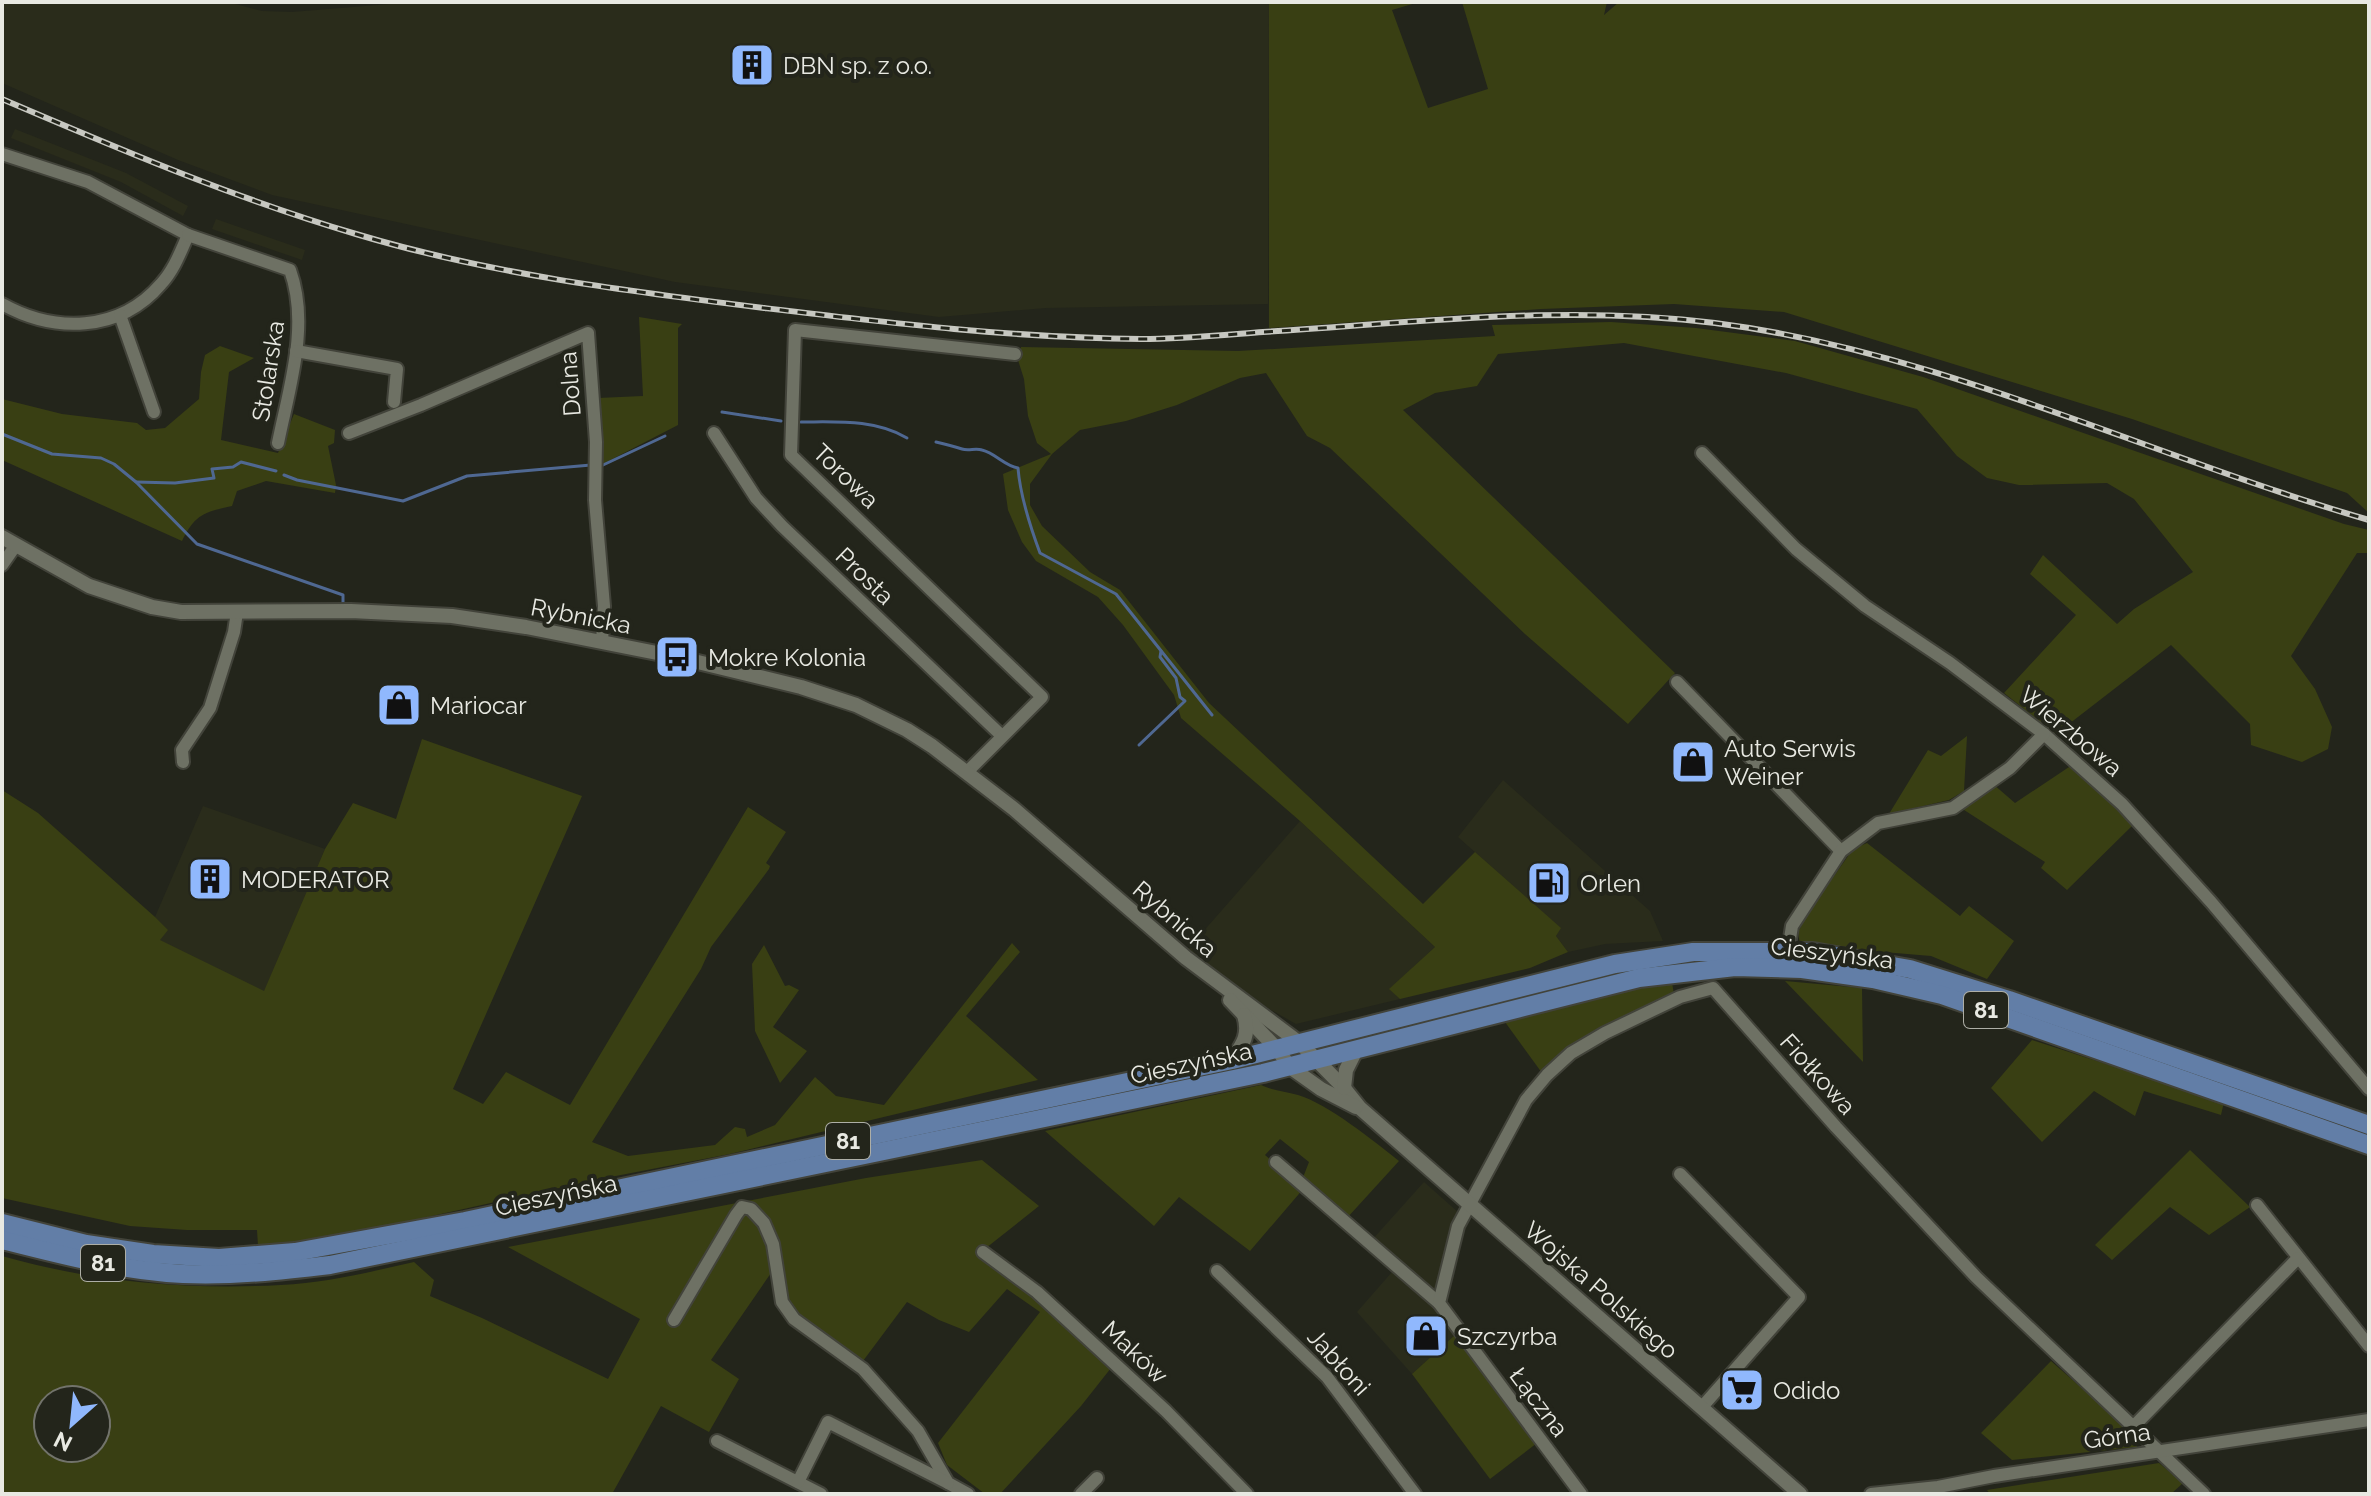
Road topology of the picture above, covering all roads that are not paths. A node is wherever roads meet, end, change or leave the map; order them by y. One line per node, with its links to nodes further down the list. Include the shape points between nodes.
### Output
1 (2, 154): 2 (street, Stolarska, via 88,182)
2 (188, 235): 4 (street, via 175,265 154,292); 5 (street, Stolarska, via 290,270 300,310)
3 (2, 304): 4 (street, via 50,323 91,323)
4 (120, 315): 8 (street)
5 (296, 351): 7 (street, via 397,369); 11 (street, Stolarska)
6 (1015, 354): 20 (street, Torowa, via 795,330 791,455 1042,697)
7 (394, 402)
8 (154, 412)
9 (349, 433): 17 (street, Dolna, via 588,333)
10 (714, 433): 20 (street, Prosta, via 756,498 782,526)
11 (278, 443)
12 (1702, 453): 19 (street, Wierzbowa, via 1796,549 1865,606)
13 (2, 537): 14 (street, Rybnicka)
14 (16, 545): 15 (street); 16 (street, Rybnicka, via 89,586 126,600 181,612)
15 (2, 565)
16 (237, 612): 17 (street, Rybnicka, via 447,615); 21 (street, via 220,682 182,750)
17 (602, 642): 22 (street, Rybnicka, via 838,697 907,730)
18 (1677, 682): 23 (street)
19 (2044, 734): 23 (street, via 2010,768 1953,808 1878,823); 34 (street, Wierzbowa, via 2122,804)
20 (1002, 736): 22 (street, Torowa)
21 (183, 762)
22 (967, 772): 25 (street, Rybnicka)
23 (1841, 851): 24 (street, via 1792,926)
24 (1788, 951): 27 (main road, Cieszyńska / 81, via 1693,952 1615,964); 36 (main road, Cieszyńska / 81, via 1886,964 1948,979)
25 (1210, 978): 26 (street, Rybnicka); 27 (street, Rybnicka)
26 (1244, 1015): 29 (street, Rybnicka); 31 (street, via 1246,1040)
27 (1301, 1044): 29 (main road, Cieszyńska / 81); 30 (street, Wojska Polskiego)
28 (1357, 1048): 30 (main road, Cieszyńska / 81); 33 (street); 37 (main road, Cieszyńska / 81, via 1639,978 1735,967 1802,969 1942,995)
29 (1277, 1049): 31 (main road, Cieszyńska / 81); 32 (street, Wojska Polskiego)
30 (1316, 1059): 32 (main road, Cieszyńska / 81); 33 (street, Wojska Polskiego)
31 (1232, 1060): 42 (main road, Cieszyńska / 81, via 295,1252 219,1258 153,1254)
32 (1290, 1067): 35 (street, Wojska Polskiego); 43 (main road, Cieszyńska / 81, via 330,1265 180,1274 85,1260)
33 (1344, 1088): 35 (street, Wojska Polskiego)
34 (2369, 1089)
35 (1360, 1108): 40 (street, Wojska Polskiego)
36 (2369, 1125)
37 (2369, 1145)
38 (1276, 1162): 47 (street)
39 (1680, 1174): 50 (street, via 1799,1297)
40 (1471, 1205): 47 (street, via 1458,1226); 50 (street, Wojska Polskiego); 52 (street, Fiołkowa, via 1526,1100 1571,1053 1641,1014 1713,988 1976,1277)
41 (2257, 1205): 45 (street)
42 (2, 1223)
43 (2, 1240)
44 (983, 1252): 61 (street, Maków, via 1037,1292)
45 (2298, 1258): 49 (street); 52 (street)
46 (1217, 1271): 62 (street, Jabłoni, via 1327,1377)
47 (1439, 1303): 63 (street, Łączna)
48 (674, 1320): 57 (street, via 736,1215 742,1207 751,1209 773,1244 782,1302 794,1319 863,1369 918,1431)
49 (2369, 1346)
50 (1702, 1407): 64 (street, Wojska Polskiego)
51 (2369, 1420): 54 (street, Górna)
52 (2133, 1427): 54 (street, Fiołkowa)
53 (717, 1441): 56 (street)
54 (2159, 1453): 65 (street, Górna); 66 (street, Fiołkowa)
55 (1097, 1478): 60 (street)
56 (798, 1482): 57 (street, via 828,1422); 58 (street)
57 (948, 1483): 59 (street)
58 (821, 1494)
59 (968, 1494)
60 (1081, 1494)
61 (1247, 1494)
62 (1415, 1494)
63 (1581, 1494)
64 (1800, 1494)
65 (1871, 1494)
66 (2204, 1494)

